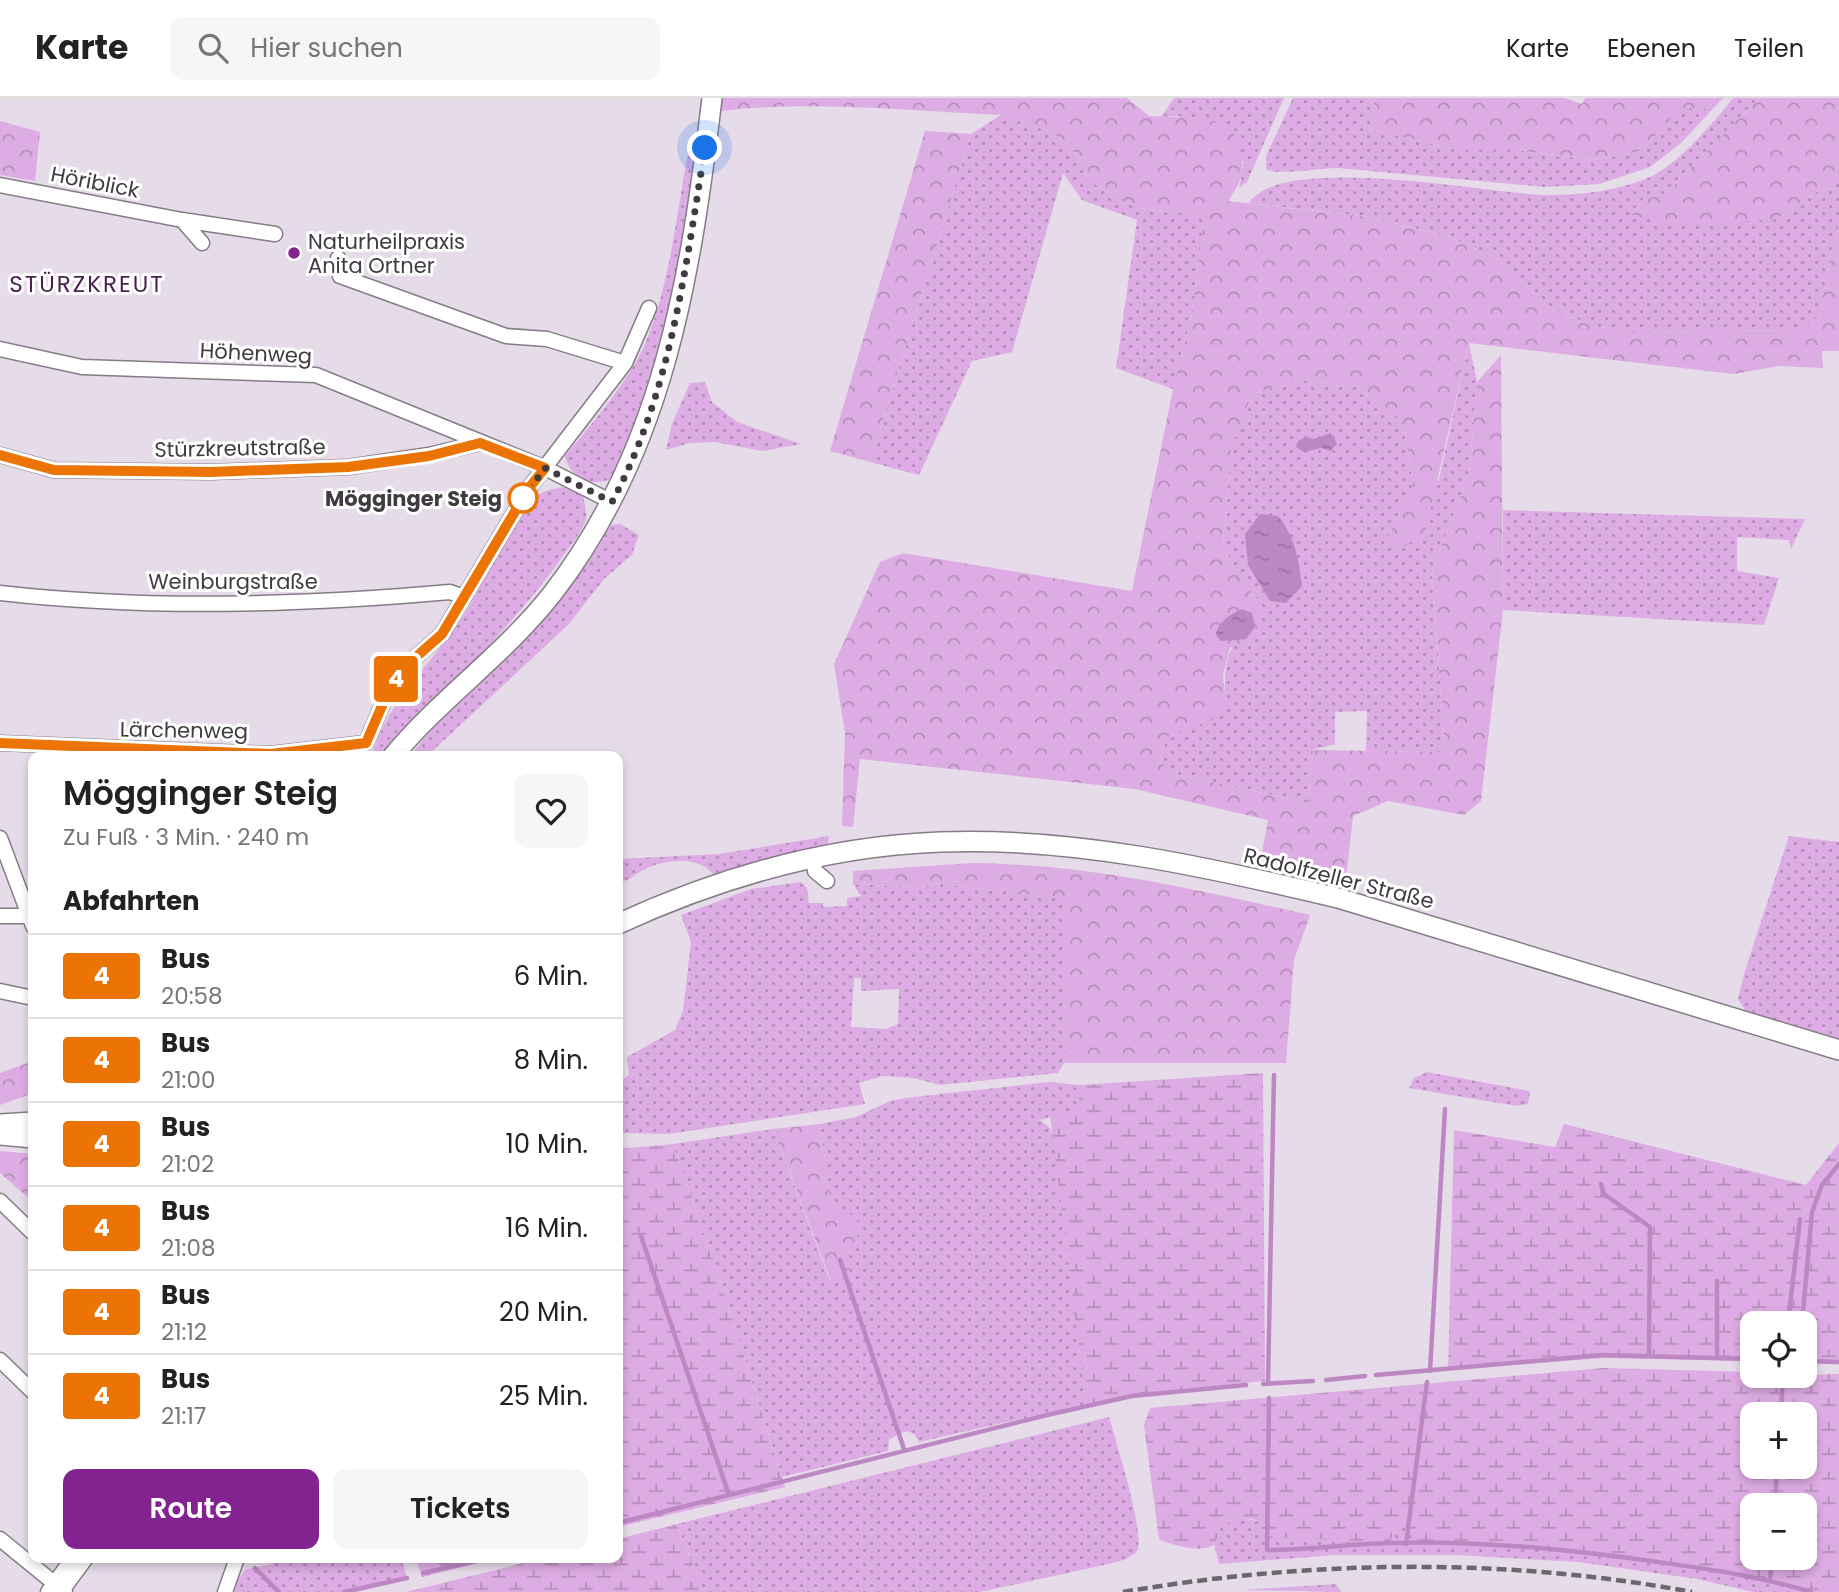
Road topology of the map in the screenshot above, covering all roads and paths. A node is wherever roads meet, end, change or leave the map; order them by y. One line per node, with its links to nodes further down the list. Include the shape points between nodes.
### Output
1 (712, 98): 13 (street, via 674,335 650,418)
2 (0, 185): 3 (street, Höriblick)
3 (182, 220): 4 (street, Höriblick); 5 (street)
4 (275, 234)
5 (202, 243)
6 (338, 258): 9 (street, via 341,276 506,336 547,339)
7 (649, 308): 9 (street)
8 (0, 349): 10 (street, Höhenweg, via 82,367 316,375)
9 (625, 363): 12 (street)
10 (480, 443): 11 (street, Stürzkreutstraße, via 429,456 348,467 211,472 54,470); 12 (street, Höhenweg)
11 (0, 455)
12 (545, 468): 13 (street, Höhenweg); 15 (street)
13 (612, 502): 19 (street, via 580,555 528,622)
14 (0, 593): 15 (street, Weinburgstraße, via 179,603 323,603 450,592)
15 (464, 597): 18 (street, Lärchenweg, via 442,634 390,687 366,743)
16 (0, 743): 17 (street, Lärchenweg)
17 (197, 751)
18 (297, 751)
19 (398, 751)
20 (0, 838): 23 (street)
21 (813, 859): 22 (street, via 815,871); 26 (street, Radolfzeller Straße, via 734,878); 29 (street, Radolfzeller Straße, via 938,842 1021,843 1084,848 1268,881 1437,926)
22 (827, 881)
23 (27, 894)
24 (0, 916): 25 (street)
25 (28, 921)
26 (623, 921)
27 (0, 991): 28 (street)
28 (28, 997)
29 (1839, 1050)
30 (28, 1122): 31 (street)
31 (0, 1124)
32 (0, 1135): 33 (street)
33 (28, 1138)
34 (0, 1202): 35 (street)
35 (28, 1228)
36 (0, 1360): 37 (street)
37 (28, 1387)
38 (0, 1539): 42 (street)
39 (71, 1563): 42 (street)
40 (82, 1563): 42 (street)
41 (235, 1563): 43 (street)
42 (59, 1590)
43 (225, 1592)

